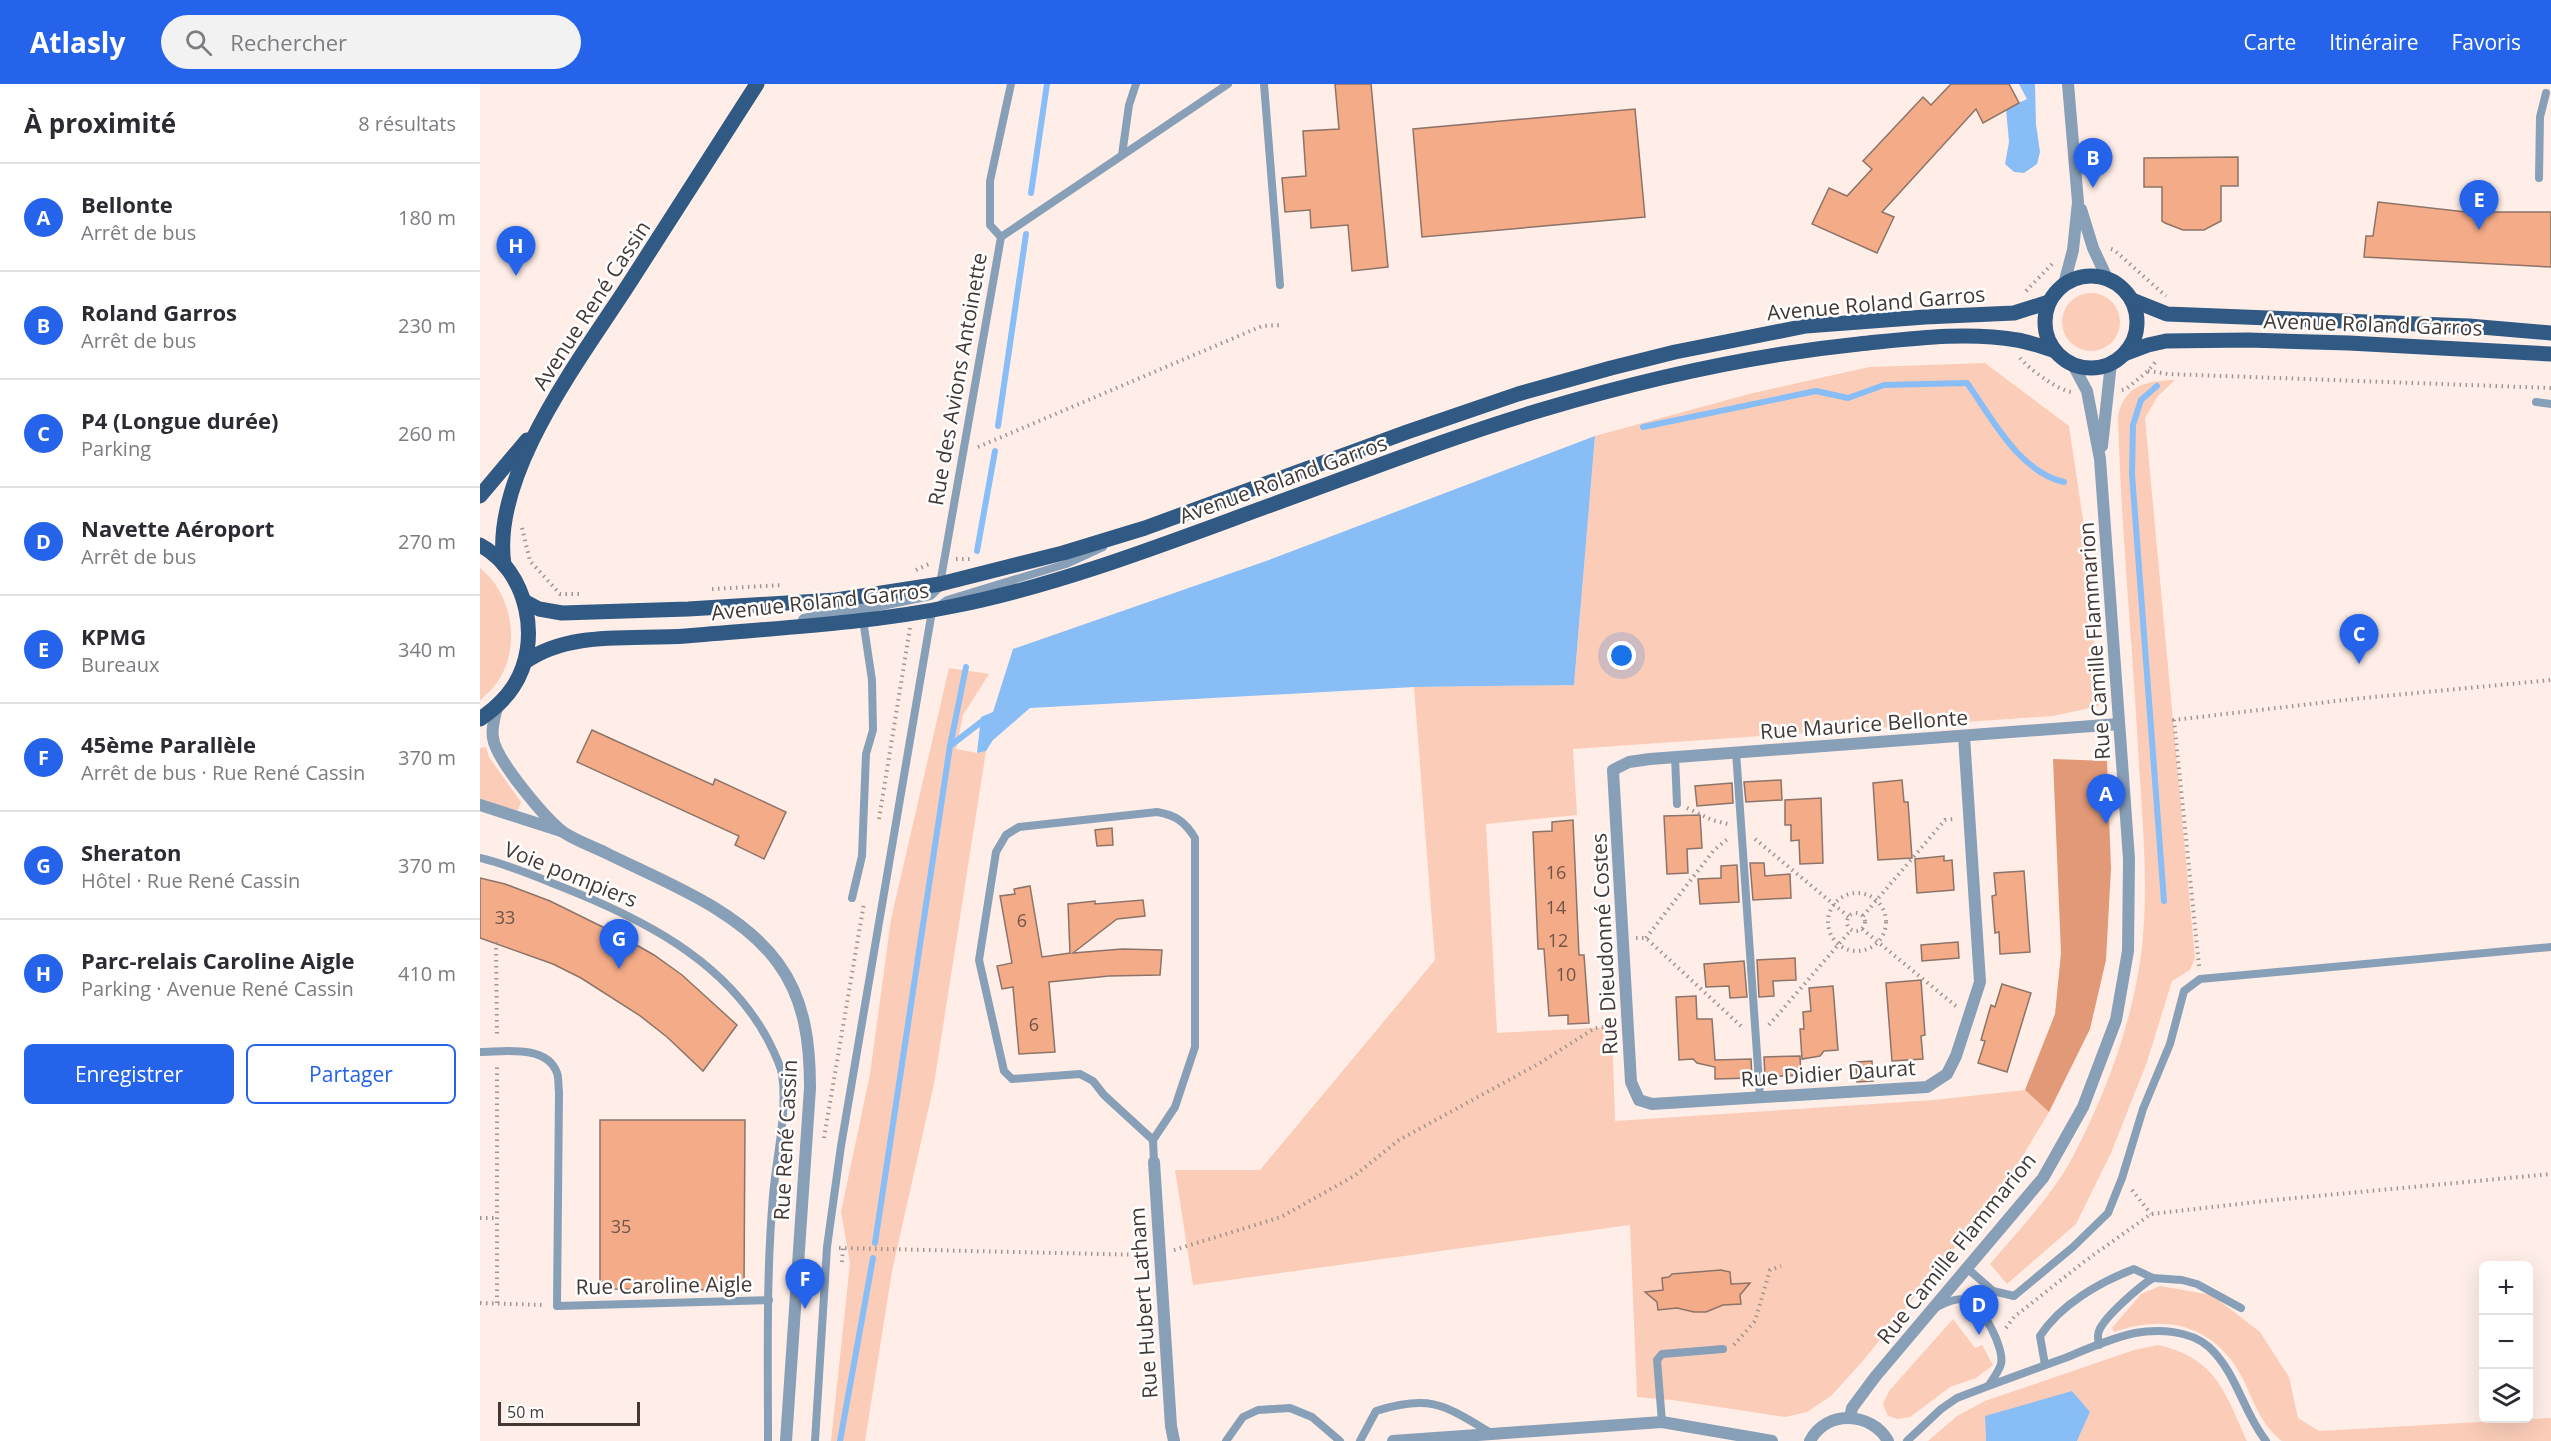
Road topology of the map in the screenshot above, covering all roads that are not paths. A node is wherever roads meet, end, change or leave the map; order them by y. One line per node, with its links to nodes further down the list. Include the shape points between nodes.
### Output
1 (757, 84): 24 (main road, Avenue René Cassin)
2 (1011, 84): 11 (lane, via 990,181 990,225)
3 (1136, 84): 8 (lane)
4 (1228, 84): 8 (lane, Rue des Avions Antoinette)
5 (1264, 84): 14 (lane)
6 (2068, 84): 10 (street)
7 (2546, 93): 9 (lane, via 2540,117)
8 (1122, 155): 11 (lane, Rue des Avions Antoinette)
9 (2539, 178)
10 (2078, 202): 12 (street); 13 (street, via 2073,250)
11 (1001, 237): 30 (lane, Rue des Avions Antoinette)
12 (2107, 278): 13 (main road, via 2084,276); 15 (main road)
13 (2064, 284): 16 (main road)
14 (1280, 285)
15 (2132, 300): 17 (main road, Avenue Roland Garros, via 2167,314); 20 (main road, via 2137,329)
16 (2049, 302): 18 (main road, via 2045,327); 27 (main road, Avenue Roland Garros, via 2014,314 1806,327 1632,362 1518,394)
17 (2551, 333)
18 (2055, 351): 21 (main road); 32 (main road, Avenue Roland Garros, via 2016,339 1939,338 1796,351 1719,365 1538,411 1150,551)
19 (2551, 354): 20 (main road, Avenue Roland Garros, via 2248,340 2166,341)
20 (2118, 359): 21 (main road, via 2092,368); 25 (street, Rue Camille Flammarion)
21 (2073, 365): 25 (street, Rue Camille Flammarion, via 2086,391)
22 (2536, 402): 23 (lane)
23 (2551, 404)
24 (538, 426): 26 (main road); 29 (main road, Avenue René Cassin, via 506,509 501,545)
25 (2100, 459): 38 (street, Rue Camille Flammarion)
26 (480, 496)
27 (1145, 528): 30 (main road, Avenue Roland Garros); 32 (lane, via 1066,564 947,600)
28 (480, 545): 29 (main road)
29 (504, 565): 31 (main road)
30 (939, 584): 31 (main road, Avenue Roland Garros, via 836,600 688,609 562,614); 34 (street, via 930,594)
31 (524, 601): 35 (main road, via 529,632)
32 (933, 611): 33 (main road, Avenue Roland Garros); 70 (lane, via 841,1146 827,1247)
33 (863, 620): 34 (main road, Avenue Roland Garros); 47 (lane, via 872,680 873,730 866,754 862,856)
34 (753, 630): 35 (main road, Avenue Roland Garros, via 563,642)
35 (525, 662): 36 (main road, via 514,686)
36 (497, 707): 37 (main road); 45 (street, Rue René Cassin, via 493,739 498,753 531,798)
37 (480, 719)
38 (2119, 723): 39 (street, Rue Maurice Bellonte); 54 (street, Rue Camille Flammarion, via 2129,859 2128,939 2116,1020 2083,1107 2043,1179)
39 (1964, 736): 40 (street, Rue Maurice Bellonte); 50 (street, Rue Didier Daurat, via 1980,982 1947,1074 1926,1087)
40 (1736, 752): 41 (street, Rue Maurice Bellonte); 50 (lane)
41 (1675, 757): 42 (street, Rue Maurice Bellonte, via 1629,762); 43 (lane)
42 (1613, 770): 51 (street, Rue Dieudonné Costes, via 1631,1082 1639,1100)
43 (1677, 804)
44 (480, 805): 45 (street)
45 (563, 832): 69 (street, Rue René Cassin, via 705,903 747,930 778,962 803,1014 809,1042 810,1088)
46 (480, 858): 56 (lane, Voie pompiers, via 572,891 676,942 728,984 759,1023 782,1073)
47 (852, 898)
48 (2551, 947): 54 (lane, via 2200,979 2184,991 2170,1044 2108,1213 2014,1296 1993,1291)
49 (480, 1052): 56 (lane, Rue Caroline Aigle, via 536,1054 557,1072 557,1305)
50 (1760, 1097): 51 (street, Rue Didier Daurat)
51 (1652, 1104)
52 (1153, 1140): 52 (lane, via 1175,1107 1195,1047 1195,838 1187,825 1173,815 1157,812 1019,827 1006,835 996,852 979,960 1004,1071 1012,1079 1080,1074 1093,1081); 53 (lane)
53 (1154, 1161): 71 (street, Rue Hubert Latham)
54 (1968, 1269): 57 (street, Rue Camille Flammarion)
55 (2153, 1278): 58 (lane, via 2198,1284); 59 (lane, via 2103,1323 2097,1333); 61 (lane, via 2134,1269 2102,1281 2049,1322 2040,1336)
56 (769, 1300): 68 (lane, Rue Caroline Aigle)
57 (1935, 1308): 62 (lane, via 1952,1300 1968,1300 1979,1308 2001,1347 2001,1364); 63 (street, Rue Camille Flammarion, via 1875,1377 1852,1408)
58 (2241, 1308)
59 (2099, 1345): 61 (lane); 80 (lane, via 2134,1334 2164,1331 2184,1334 2208,1346 2229,1372)
60 (1723, 1349): 64 (lane, via 1662,1354 1657,1360 1657,1376)
61 (2045, 1365): 62 (lane)
62 (1989, 1385): 79 (lane, via 1957,1398)
63 (1850, 1418): 77 (street, via 1823,1426); 78 (street, via 1875,1426)
64 (1662, 1422): 66 (street); 76 (street)
65 (1491, 1434): 66 (street); 67 (street); 74 (lane, via 1434,1403 1399,1403 1376,1411)
66 (1536, 1436)
67 (1475, 1438): 75 (street)
68 (768, 1441)
69 (786, 1441)
70 (815, 1441)
71 (1174, 1441)
72 (1226, 1441): 73 (lane, via 1243,1417 1258,1410 1290,1408 1312,1417)
73 (1340, 1441)
74 (1360, 1441)
75 (1393, 1441)
76 (1772, 1441)
77 (1810, 1441)
78 (1888, 1441)
79 (1907, 1441)
80 (2266, 1441)

